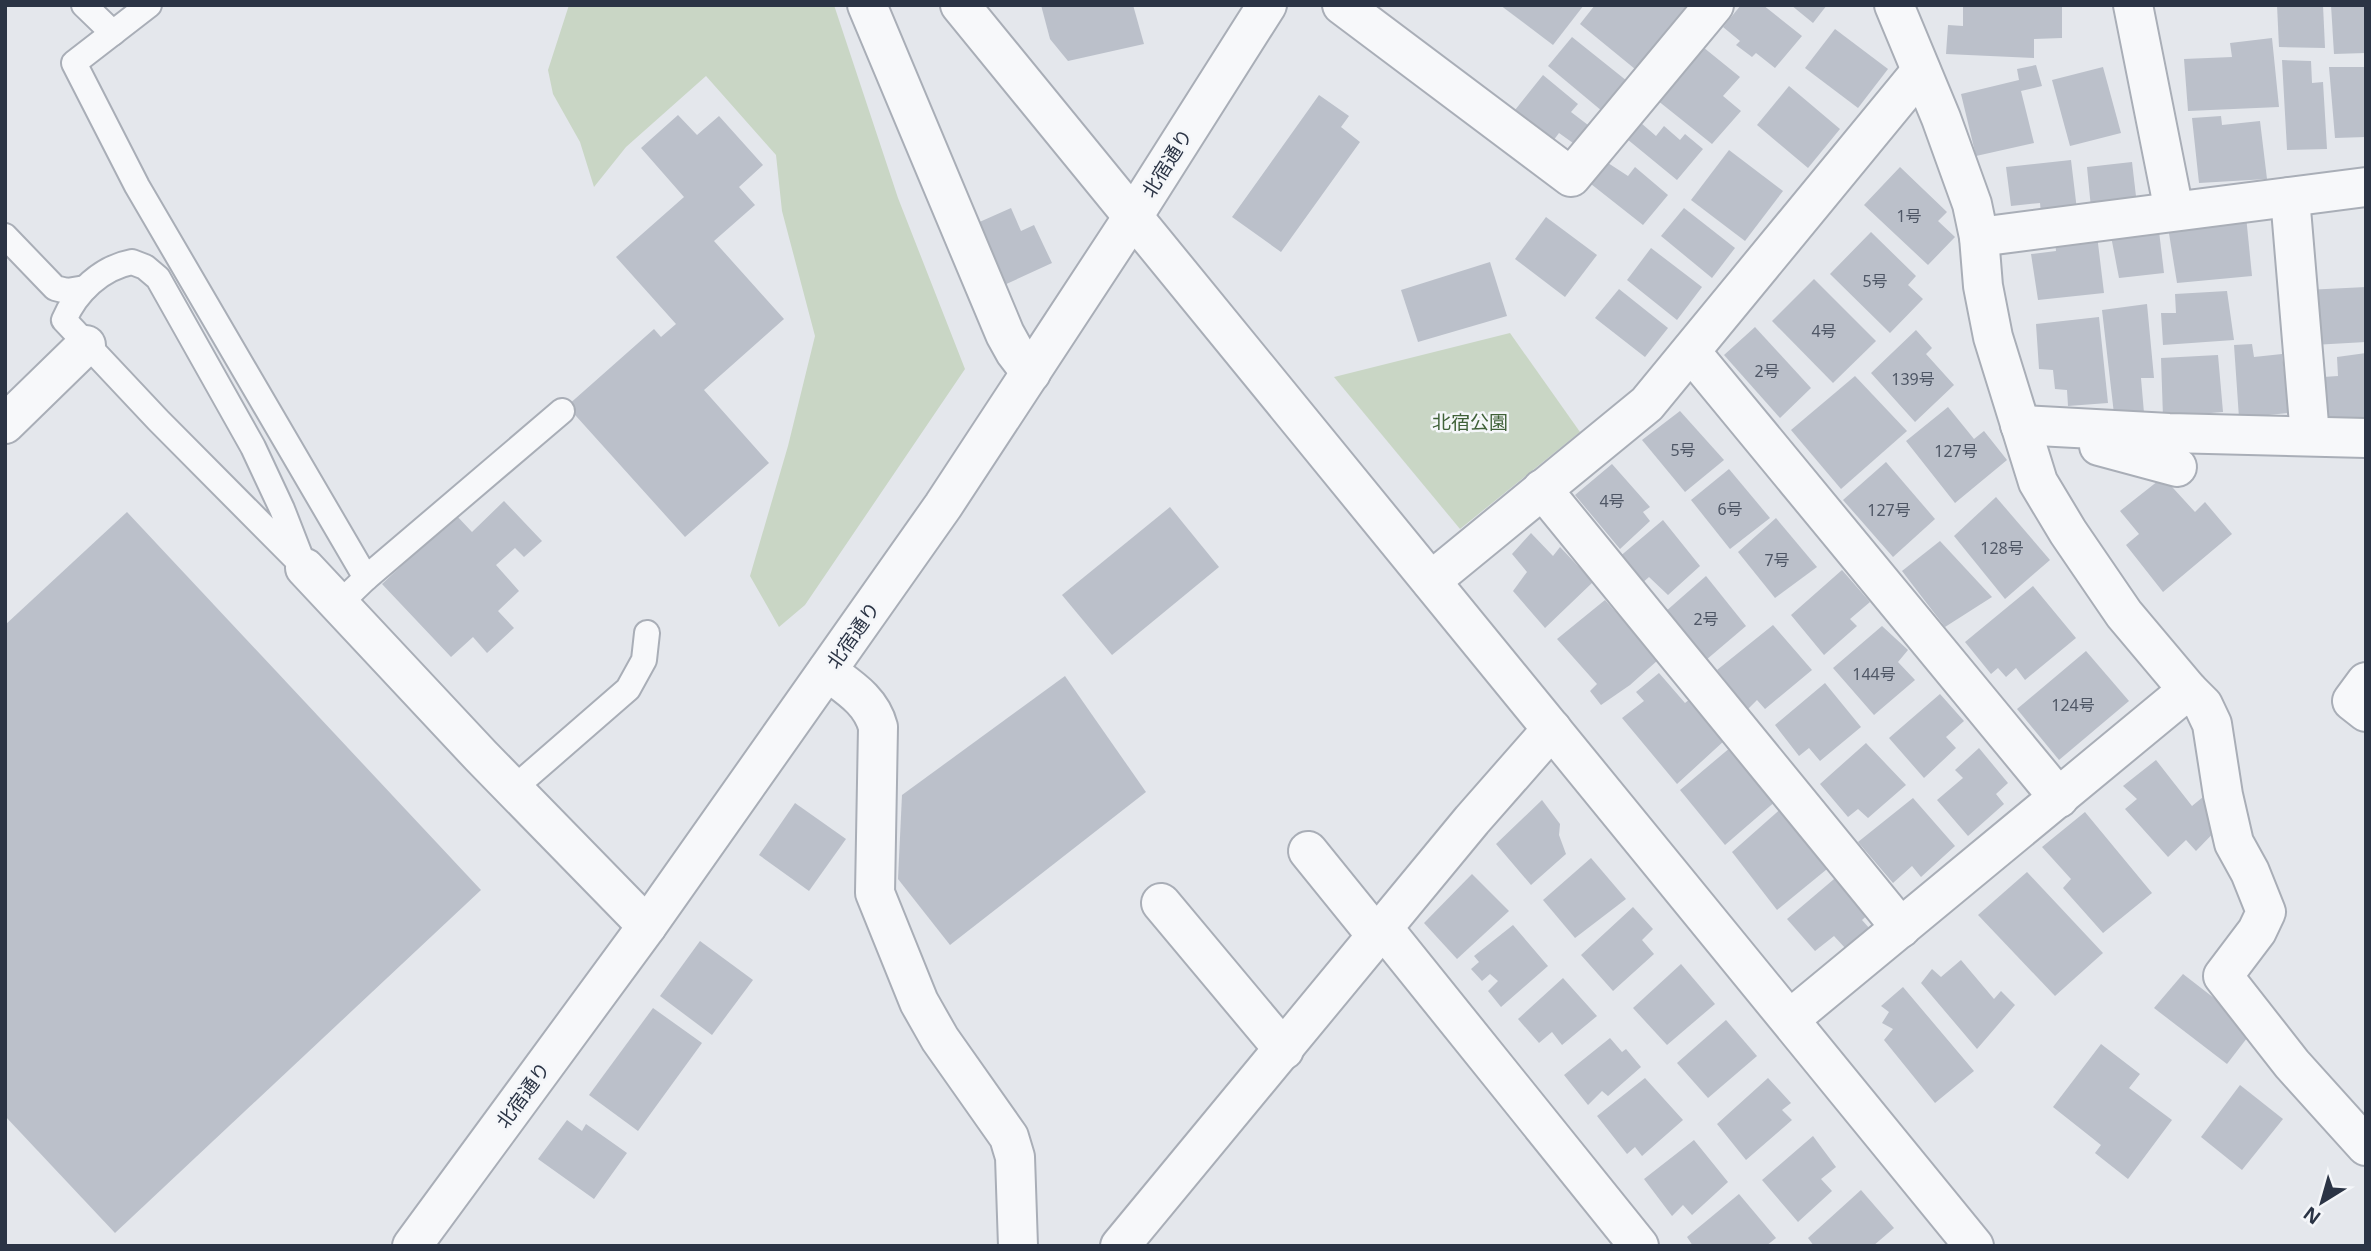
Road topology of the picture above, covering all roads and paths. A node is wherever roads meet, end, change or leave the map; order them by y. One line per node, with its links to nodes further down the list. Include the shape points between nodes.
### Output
1 (84, 5): 10 (lane)
2 (149, 5): 10 (lane)
3 (867, 5): 22 (street, via 1005,334)
4 (960, 5): 15 (street)
5 (1267, 5): 15 (street, 北宿通り)
6 (1342, 5): 7 (street, via 1571,177)
7 (1714, 5)
8 (1894, 5): 11 (street)
9 (2133, 5): 14 (street)
10 (113, 33): 32 (lane, via 74,63 144,197)
11 (1921, 72): 17 (street, via 1961,170); 21 (street)
12 (2366, 187): 13 (street)
13 (2290, 197): 14 (street); 27 (street)
14 (2174, 211): 17 (street)
15 (1132, 218): 22 (street, 北宿通り); 33 (street)
16 (5, 236): 19 (lane, via 55,288)
17 (1979, 237): 25 (street, via 1993,337)
18 (5, 258): 20 (lane)
19 (85, 288): 20 (lane, via 68,311); 31 (lane, via 108,269 132,262 158,278 253,447)
20 (75, 333): 24 (street); 31 (lane)
21 (1691, 352): 30 (street, via 1647,404); 42 (street)
22 (1031, 373): 36 (street, 北宿通り)
23 (562, 411): 32 (lane)
24 (5, 424)
25 (2020, 425): 26 (street); 38 (street, via 2038,482 2068,532 2124,614)
26 (2095, 430): 27 (street); 29 (street, via 2099,448)
27 (2310, 436): 28 (street)
28 (2366, 438)
29 (2177, 467)
30 (1542, 489): 33 (street); 46 (street)
31 (305, 568): 34 (street)
32 (366, 578): 34 (lane)
33 (1431, 581): 40 (street)
34 (339, 604): 41 (street)
35 (647, 633): 41 (lane, via 644,660 628,689)
36 (827, 671): 45 (street, 北宿通り); 52 (street, via 862,696 875,713 874,892 919,1002 940,1040 1009,1137 1015,1157)
37 (2366, 682): 39 (street, via 2352,701)
38 (2188, 690): 42 (street); 50 (street, via 2203,705 2211,724 2234,843 2266,912 2223,976 2292,1064)
39 (2366, 712)
40 (1552, 729): 47 (street); 48 (street)
41 (513, 789): 45 (street)
42 (2059, 798): 46 (street)
43 (1308, 851): 47 (street)
44 (1161, 903): 49 (street)
45 (647, 926): 51 (street, 北宿通り)
46 (1901, 928): 48 (street)
47 (1380, 932): 49 (street); 54 (street)
48 (1790, 1019): 55 (street)
49 (1284, 1049): 53 (street)
50 (2366, 1146)
51 (417, 1244)
52 (1018, 1246)
53 (1120, 1246)
54 (1639, 1246)
55 (1974, 1246)

